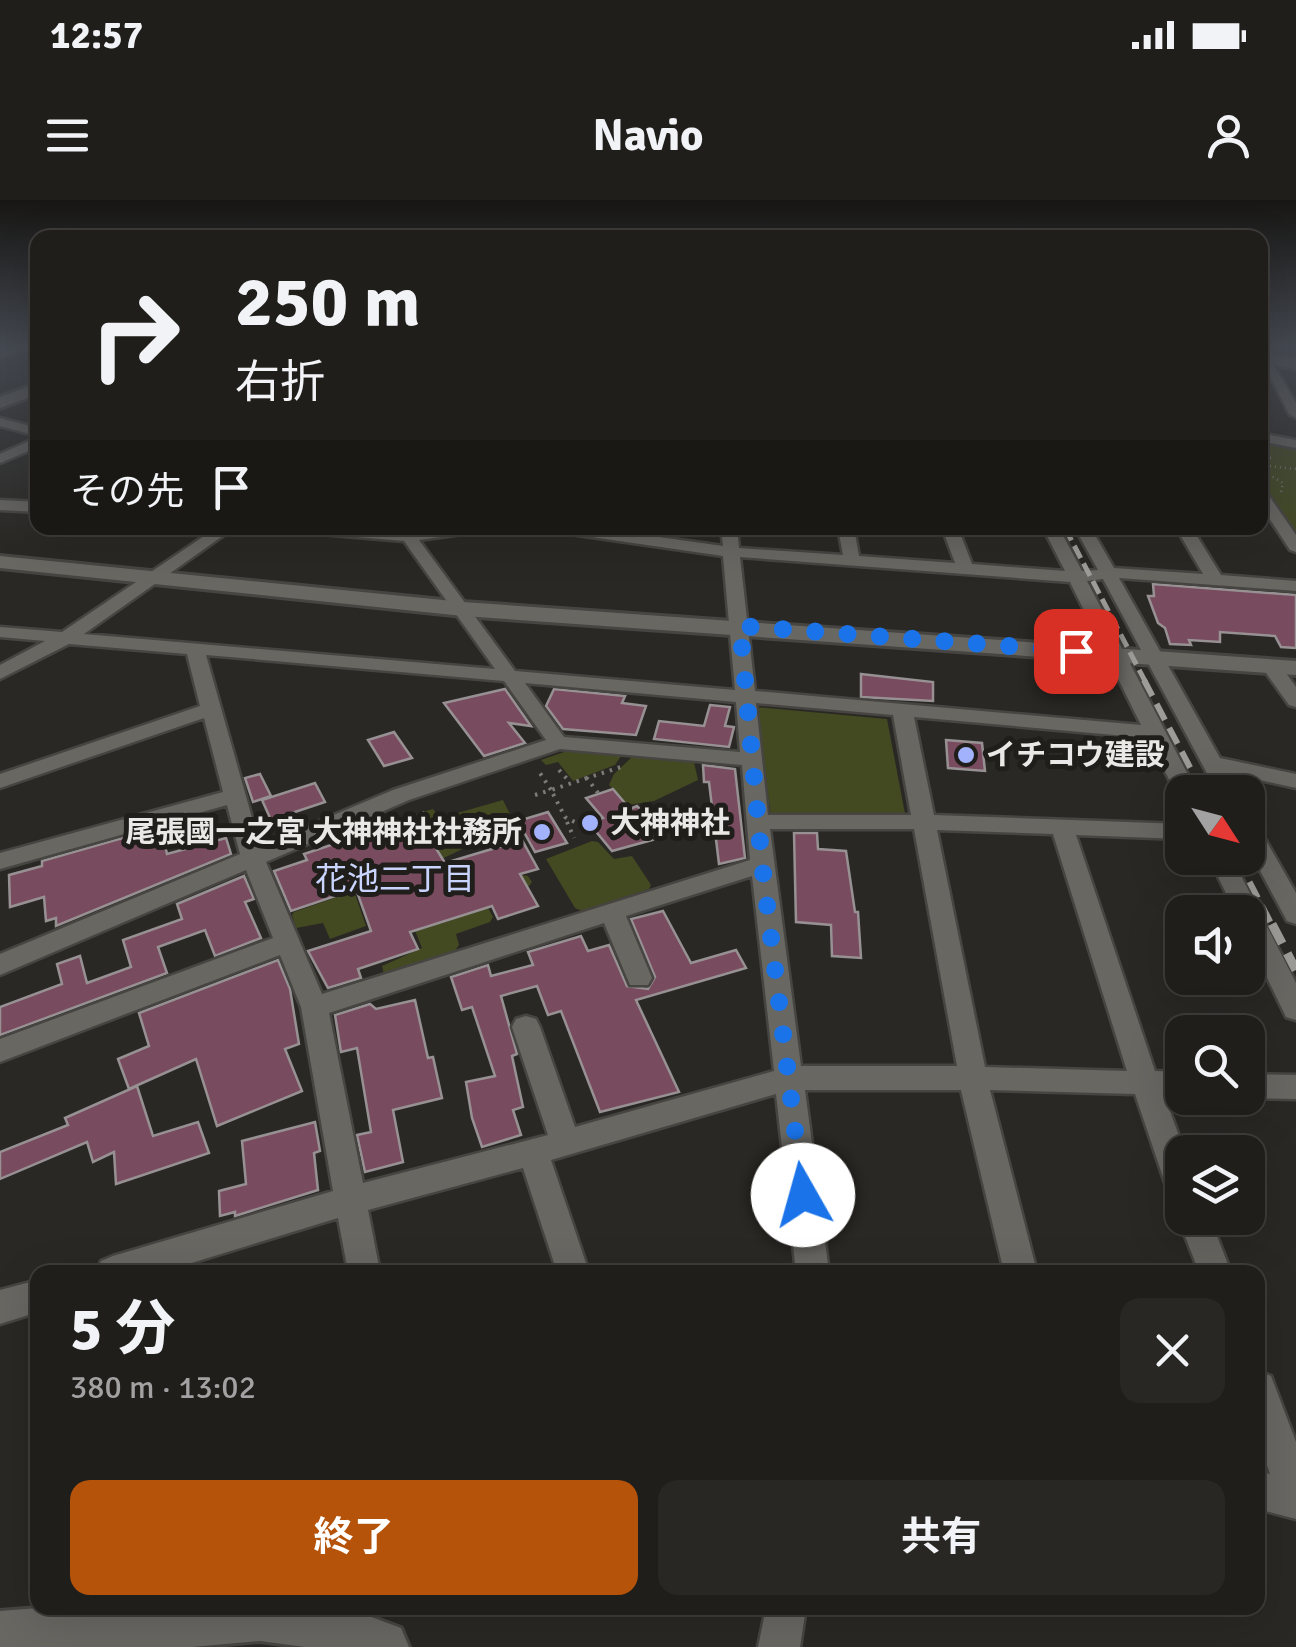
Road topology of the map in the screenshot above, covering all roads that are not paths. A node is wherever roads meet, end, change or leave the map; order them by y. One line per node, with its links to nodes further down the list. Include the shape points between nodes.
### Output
1 (0, 422): 2 (street)
2 (30, 430)
3 (1268, 439): 4 (street)
4 (1296, 444)
5 (30, 445): 6 (street)
6 (0, 458)
7 (1268, 504): 19 (street)
8 (0, 505): 9 (street)
9 (30, 506)
10 (216, 535): 24 (street)
11 (408, 535): 28 (street)
12 (661, 535): 18 (street)
13 (847, 535): 20 (street)
14 (953, 535): 22 (street)
15 (1054, 535): 25 (street)
16 (1086, 535): 23 (street)
17 (1188, 535): 26 (street)
18 (731, 540): 20 (street); 29 (street)
19 (1295, 543)
20 (852, 560): 22 (street)
21 (0, 562): 24 (street)
22 (965, 569): 25 (street)
23 (1108, 574): 25 (street); 26 (street); 34 (street)
24 (157, 575): 28 (street); 31 (street)
25 (1075, 577): 33 (street)
26 (1216, 580): 27 (street)
27 (1296, 586)
28 (464, 608): 29 (street); 38 (street)
29 (740, 626): 33 (street); 39 (street)
30 (0, 632): 31 (street)
31 (64, 638): 32 (street); 37 (street)
32 (194, 650): 38 (street); 41 (street)
33 (1113, 654): 34 (street); 43 (street)
34 (1154, 657): 35 (street); 46 (street)
35 (1271, 666): 36 (street); 40 (street)
36 (1296, 668)
37 (0, 673)
38 (511, 676): 39 (street); 44 (street)
39 (745, 697): 42 (street); 45 (street)
40 (1296, 701)
41 (209, 710): 49 (street); 51 (street)
42 (902, 710): 43 (street); 53 (street)
43 (1154, 732): 47 (street)
44 (558, 742): 45 (street); 56 (street, via 532,763 401,795)
45 (750, 759): 52 (street)
46 (1211, 763): 48 (street); 50 (street)
47 (1177, 775)
48 (1218, 775)
49 (0, 781)
50 (1296, 781)
51 (237, 795): 56 (street); 58 (street)
52 (759, 822): 53 (street); 59 (street)
53 (922, 822): 54 (street); 71 (street)
54 (1062, 827): 55 (street); 72 (street)
55 (1165, 830)
56 (252, 857): 62 (street); 64 (street)
57 (1265, 860): 61 (street)
58 (0, 861)
59 (762, 864): 60 (street); 70 (street)
60 (612, 912): 65 (street); 66 (street)
61 (1296, 915)
62 (285, 943): 66 (street); 69 (street)
63 (1265, 949): 67 (street)
64 (0, 965)
65 (640, 978)
66 (314, 1007): 79 (street)
67 (1296, 1010)
68 (526, 1027): 77 (street)
69 (0, 1051)
70 (789, 1078): 71 (street); 77 (street); 84 (street)
71 (973, 1078): 72 (street); 85 (street)
72 (1144, 1083): 73 (street); 76 (street)
73 (1165, 1084)
74 (1265, 1087): 75 (street)
75 (1296, 1088)
76 (1165, 1140)
77 (566, 1143): 78 (street)
78 (533, 1152): 79 (street); 83 (street)
79 (348, 1200): 81 (street); 82 (street)
80 (1200, 1235): 86 (street)
81 (136, 1265)
82 (362, 1265)
83 (571, 1265)
84 (811, 1265)
85 (1018, 1265)
86 (1211, 1265)
87 (30, 1298): 88 (street)
88 (0, 1307)
89 (1265, 1409): 91 (street)
90 (1265, 1491): 91 (street)
91 (1296, 1496)
92 (223, 1615): 95 (street)
93 (281, 1615): 96 (street)
94 (785, 1615): 97 (street)
95 (0, 1638)
96 (382, 1647)
97 (778, 1647)

